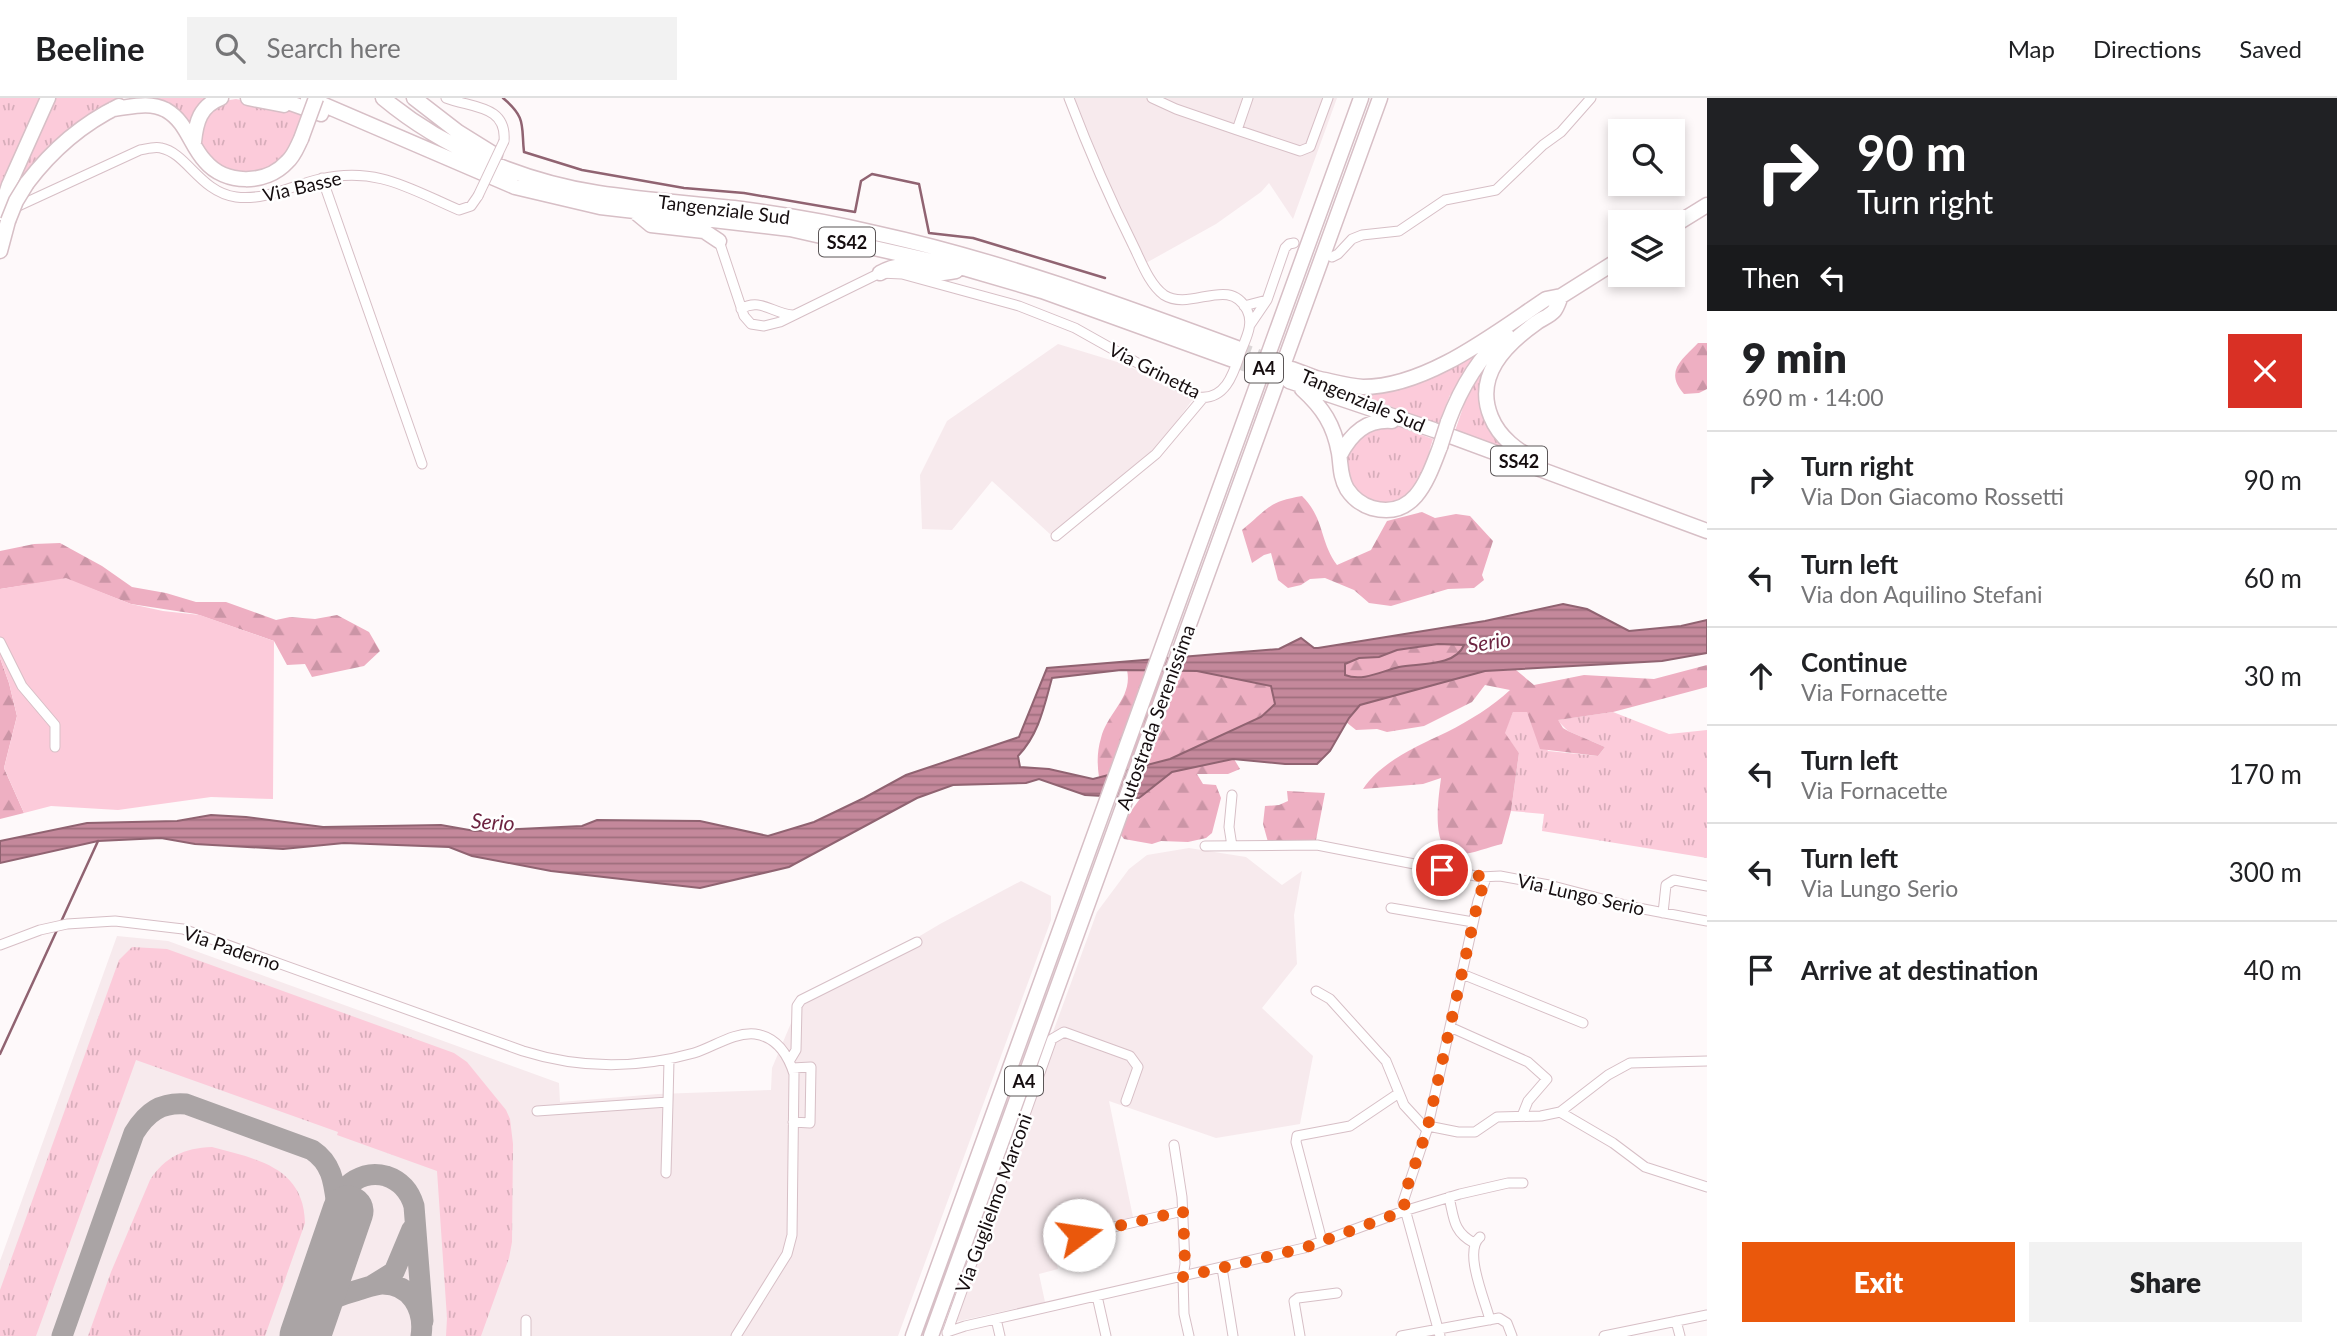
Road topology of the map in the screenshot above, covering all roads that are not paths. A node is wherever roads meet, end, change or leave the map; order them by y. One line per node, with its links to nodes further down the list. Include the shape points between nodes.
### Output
1 (48, 98): 25 (highway)
2 (136, 98): 18 (highway)
3 (221, 98): 20 (highway, via 208,104 198,117)
4 (248, 98): 17 (highway)
5 (276, 98): 17 (highway)
6 (316, 98): 20 (highway, bridge, via 289,161 259,178 245,180 217,172)
7 (383, 98): 21 (highway, Tangenziale Sud / SS42, via 438,136)
8 (414, 98): 21 (highway, via 507,162)
9 (446, 98): 22 (street, Via Basse, bridge, via 491,111 503,121 504,141 471,206 459,210 387,179)
10 (1069, 98): 36 (street, via 1094,165 1157,288 1185,301 1223,294)
11 (1152, 98): 19 (street)
12 (1248, 98): 19 (street)
13 (1328, 98): 19 (street, via 1310,147 1300,151)
14 (1361, 98): 99 (highway, Autostrada Serenissima / A4)
15 (1380, 98): 100 (highway, Autostrada Serenissima / A4)
16 (1591, 98): 30 (street, via 1561,132 1496,190 1446,200 1399,231 1355,237)
17 (305, 103): 24 (highway, Tangenziale Sud / SS42, via 402,146 454,161 515,187)
18 (113, 109): 20 (highway, via 143,105 166,110); 25 (highway, bridge, via 54,151)
19 (1237, 130)
20 (194, 142)
21 (514, 172): 32 (highway, Tangenziale Sud / SS42, via 595,192 782,215 931,246 1051,281 1235,354)
22 (322, 178): 25 (street, Via Basse, via 259,196 235,197 215,190 175,153 159,147 140,150); 45 (street)
23 (1705, 206): 26 (highway)
24 (634, 211): 27 (highway, via 651,225 704,231); 32 (highway, Tangenziale Sud / SS42, via 790,229)
25 (3, 212): 29 (highway)
26 (1685, 218)
27 (719, 241): 37 (street)
28 (1294, 243): 35 (street, Via Grinetta, via 1285,248)
29 (0, 251)
30 (1332, 257)
31 (1608, 267): 34 (highway)
32 (967, 269): 33 (highway, via 936,273 900,265)
33 (880, 273): 38 (street); 42 (street, Via Grinetta, via 902,274 1019,306 1074,328)
34 (1561, 296): 41 (highway, via 1546,299 1463,353 1412,379 1363,387); 44 (highway, bridge, via 1488,349 1466,381 1426,482 1406,505 1388,510 1369,507 1350,494 1342,478); 46 (highway, via 1555,311 1520,335 1498,358 1487,384 1489,412 1499,431 1518,449)
35 (1266, 300): 36 (street); 39 (street, Via Grinetta)
36 (1244, 306): 39 (street)
37 (741, 309): 38 (street, via 760,303); 38 (street, via 746,321 758,327)
38 (795, 315)
39 (1250, 325): 42 (street, Via Grinetta, via 1233,376 1218,393)
40 (1290, 375): 41 (highway, Tangenziale Sud / SS42); 43 (highway, Tangenziale Sud / SS42); 44 (highway, via 1326,414)
41 (1315, 377): 43 (highway, Tangenziale Sud / SS42)
42 (1203, 398): 48 (street, via 1156,454)
43 (1434, 430): 44 (highway, via 1394,421 1373,422 1356,432); 46 (highway, Tangenziale Sud / SS42)
44 (1340, 455)
45 (422, 464)
46 (1604, 492): 47 (highway, Tangenziale Sud / SS42)
47 (1707, 531)
48 (1056, 536)
49 (0, 642): 50 (street, via 22,686 55,725)
50 (55, 747)
51 (1232, 795): 53 (street)
52 (1205, 846): 53 (street, Via Lungo Serio)
53 (1232, 846): 54 (street, Via Lungo Serio, via 1317,845)
54 (1486, 877): 57 (street, Via Lungo Serio, via 1553,886); 59 (street)
55 (1707, 886): 57 (street, via 1669,882)
56 (1391, 908): 59 (street)
57 (1662, 913): 58 (street, Via Lungo Serio)
58 (1707, 921)
59 (1473, 922): 62 (street)
60 (917, 942): 68 (street, via 801,1000)
61 (0, 945): 66 (street, Via Paderno, via 67,924 115,921 183,929 532,1054 611,1066)
62 (1462, 974): 64 (street); 65 (street)
63 (1316, 991): 69 (street, via 1330,999 1386,1061)
64 (1583, 1023)
65 (1450, 1027): 74 (street, via 1528,1062 1547,1079); 76 (street)
66 (669, 1060): 68 (street, Via Paderno, via 736,1036 755,1034 771,1039); 71 (street)
67 (1707, 1061): 73 (street, via 1630,1063)
68 (791, 1064): 75 (street); 75 (street, Via Paderno, via 811,1067 810,1123)
69 (1399, 1093): 76 (street, via 1404,1105); 85 (street, via 1350,1126 1297,1136)
70 (1126, 1101): 95 (street, Via Guglielmo Marconi, via 1138,1067 1130,1056 1063,1032 1052,1039)
71 (668, 1102): 72 (street); 78 (street)
72 (537, 1111)
73 (1560, 1112): 74 (street); 80 (street, via 1645,1167)
74 (1522, 1116): 76 (street, via 1497,1116 1475,1132)
75 (793, 1122): 98 (street, via 789,1248)
76 (1427, 1128): 83 (street, via 1405,1193)
77 (1174, 1145): 82 (street)
78 (666, 1173)
79 (1523, 1183): 81 (street)
80 (1707, 1187)
81 (1449, 1197): 83 (street); 92 (street, via 1457,1230 1477,1240 1472,1255)
82 (1183, 1211): 84 (street); 87 (street)
83 (1404, 1211): 85 (street); 96 (street)
84 (1079, 1235)
85 (1322, 1241): 86 (street)
86 (1222, 1268): 87 (street); 104 (street)
87 (1183, 1277): 89 (street); 103 (street)
88 (1337, 1293): 105 (street, via 1294,1301)
89 (1097, 1296): 91 (street); 102 (street)
90 (1707, 1315): 94 (street)
91 (996, 1319): 95 (street); 101 (street)
92 (1494, 1319): 96 (street); 107 (street, via 1507,1322)
93 (526, 1320): 97 (street)
94 (1676, 1321): 108 (street); 109 (street)
95 (948, 1330)
96 (1439, 1333): 106 (street)
97 (526, 1336)
98 (736, 1336)
99 (913, 1336)
100 (931, 1336)
101 (1000, 1336)
102 (1106, 1336)
103 (1189, 1336)
104 (1233, 1336)
105 (1300, 1336)
106 (1401, 1336)
107 (1512, 1336)
108 (1604, 1336)
109 (1680, 1336)

